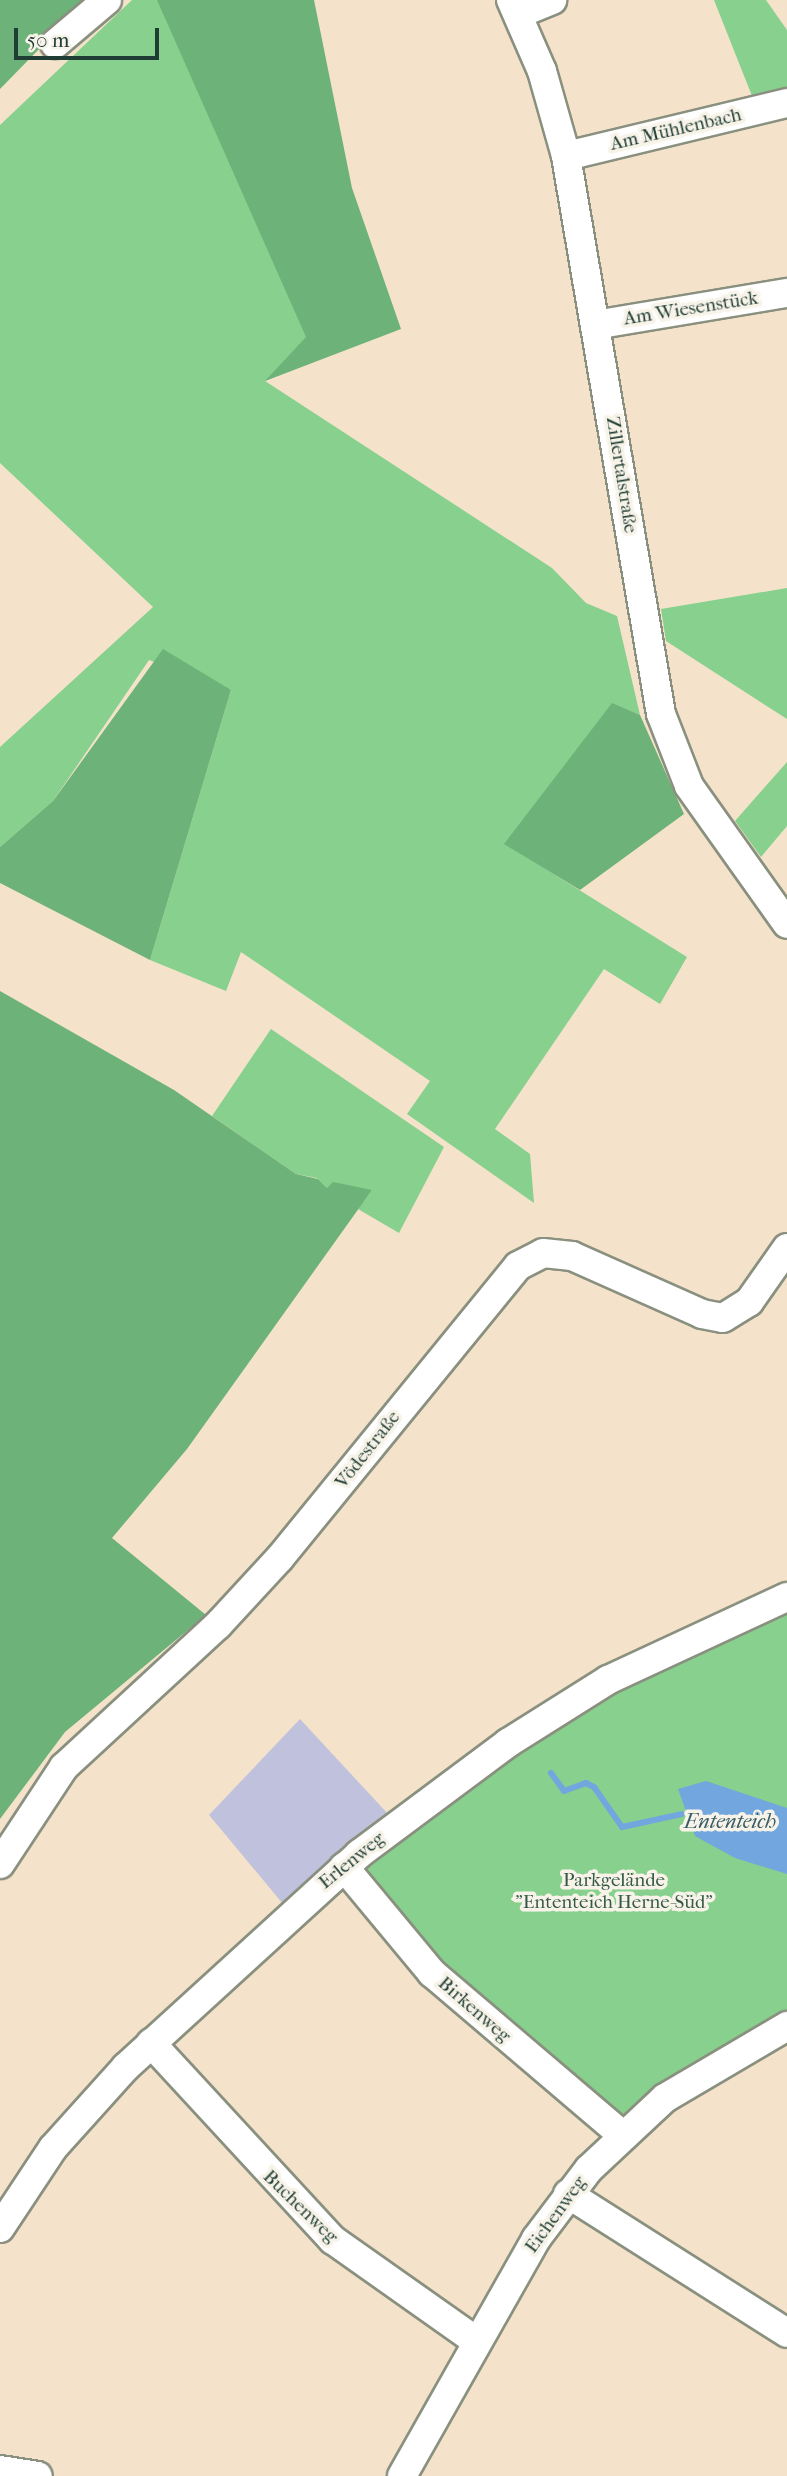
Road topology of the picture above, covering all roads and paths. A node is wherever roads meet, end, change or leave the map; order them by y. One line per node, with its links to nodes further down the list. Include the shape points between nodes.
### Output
1 (107, 0): 4 (street)
2 (552, 0): 3 (street)
3 (514, 7): 6 (street, Zillertalstraße)
4 (55, 44)
5 (787, 103): 6 (street, Am Mühlenbach)
6 (566, 156): 8 (street, Zillertalstraße)
7 (787, 293): 8 (street, Am Wiesenstück)
8 (595, 325): 9 (street, Zillertalstraße, via 643,626 668,740 689,786)
9 (787, 924)
10 (787, 1248): 12 (street, Vödestraße, via 749,1302 723,1318 702,1314 572,1256 543,1253 517,1266 279,1559 218,1625 64,1767)
11 (787, 1597): 13 (street, Erlenweg, via 608,1680 508,1743)
12 (0, 1864)
13 (344, 1867): 15 (street, Erlenweg); 16 (street, Birkenweg, via 432,1973)
14 (787, 2026): 16 (street, Eichenweg, via 707,2070)
15 (151, 2043): 18 (street, Erlenweg, via 53,2148); 20 (street, Buchenweg, via 333,2240)
16 (621, 2134): 17 (street, Eichenweg)
17 (568, 2194): 19 (street); 20 (street, Eichenweg)
18 (0, 2228)
19 (787, 2333)
20 (476, 2342): 23 (street, Eichenweg)
21 (0, 2470): 22 (street)
22 (38, 2476)
23 (402, 2476)

